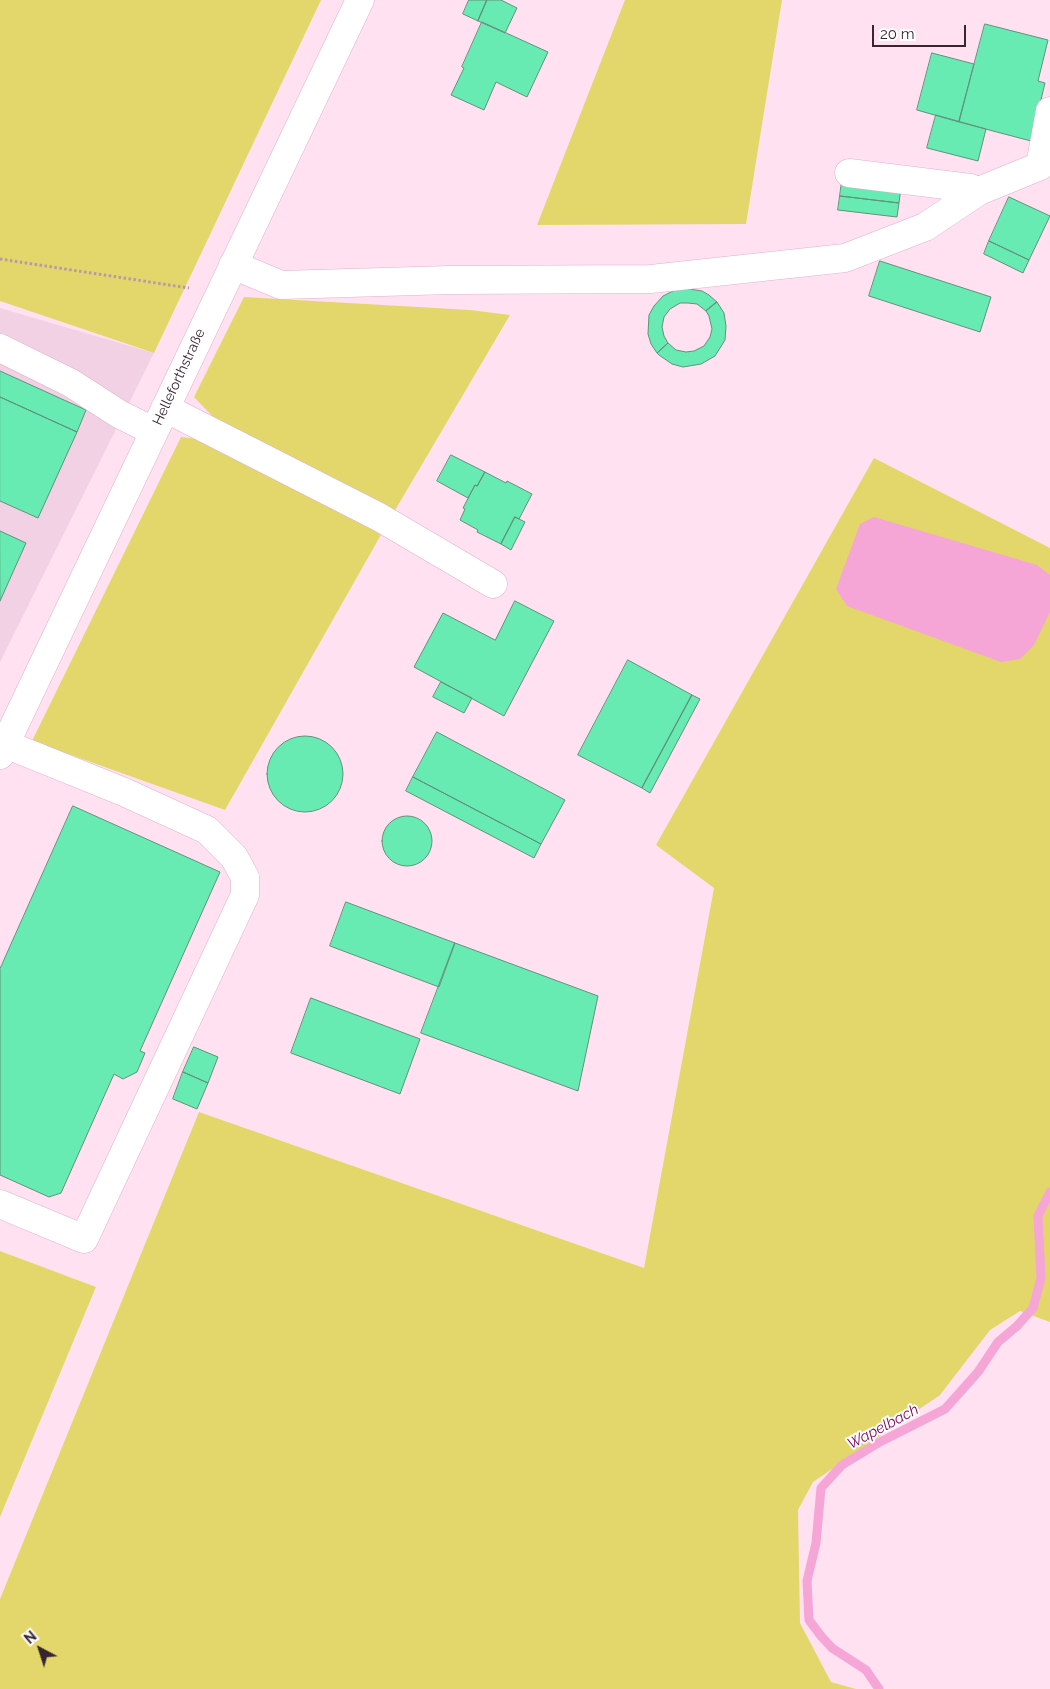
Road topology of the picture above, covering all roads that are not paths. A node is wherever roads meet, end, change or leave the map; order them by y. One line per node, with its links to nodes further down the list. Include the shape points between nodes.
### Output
1 (360, 0): 6 (street, Helleforthstraße)
2 (1050, 111): 3 (street)
3 (1045, 168): 5 (street)
4 (849, 173): 5 (street)
5 (979, 191): 6 (street, via 924,227 845,258 651,279 281,285)
6 (233, 265): 8 (street, Helleforthstraße)
7 (0, 348): 8 (street, via 71,383 119,414)
8 (159, 420): 9 (street, via 379,517); 10 (street, Helleforthstraße)
9 (493, 584)
10 (3, 749): 11 (street, via 124,792 207,830 234,858 245,877 245,895 84,1239)
11 (0, 1204)

